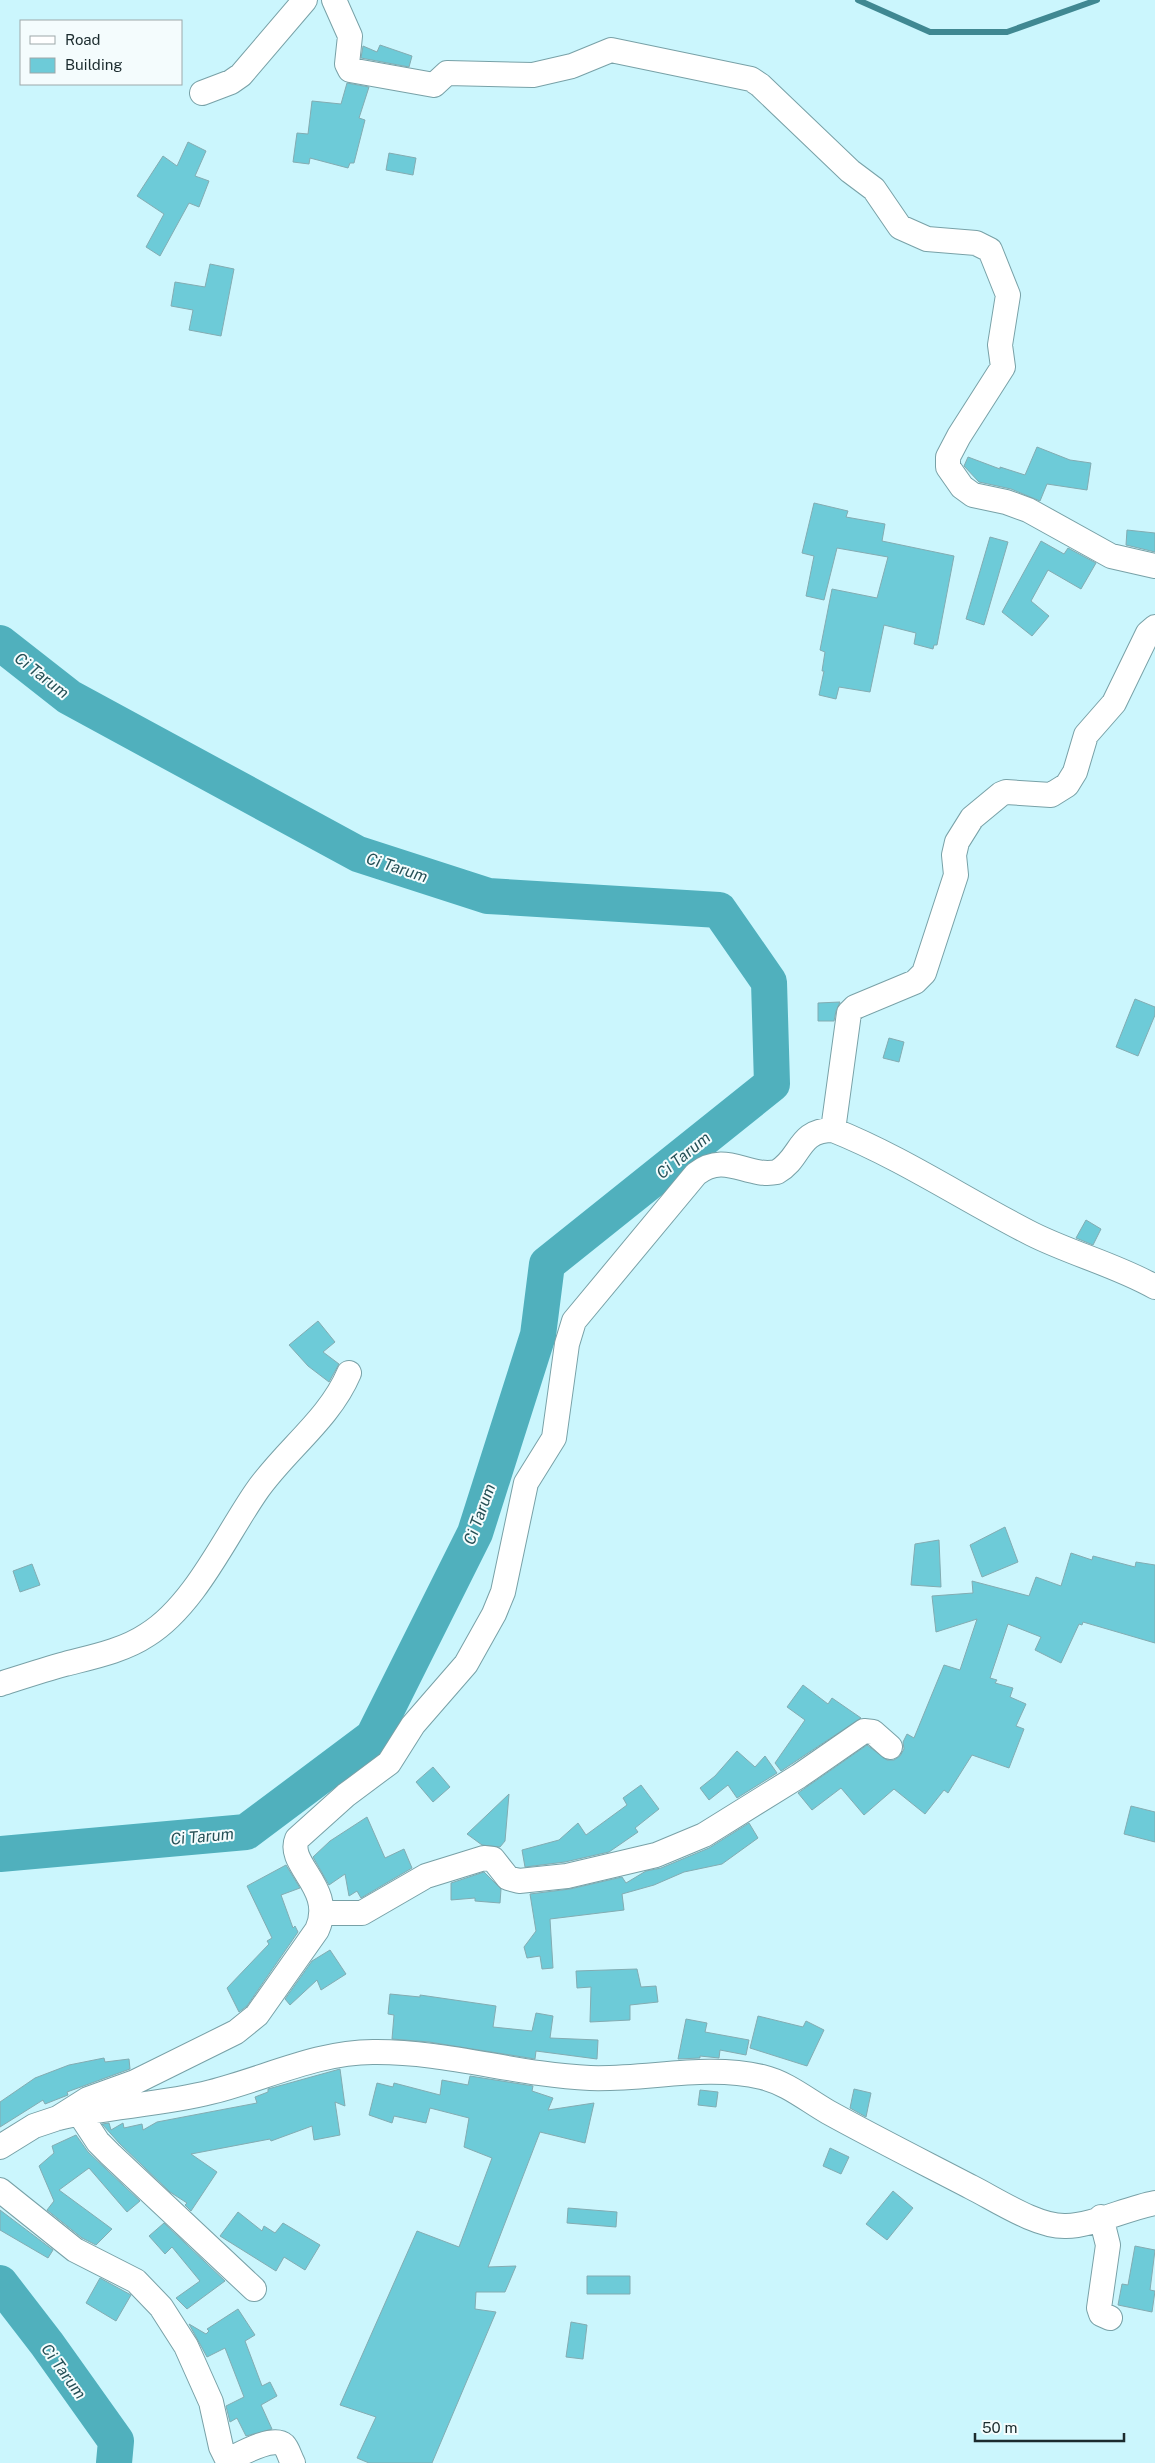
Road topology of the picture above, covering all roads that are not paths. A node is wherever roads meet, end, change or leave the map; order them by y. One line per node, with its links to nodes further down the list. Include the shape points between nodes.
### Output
1 (305, 0): 3 (street, via 241,75)
2 (334, 0): 4 (street, via 350,36 347,64 350,70 434,85 447,74 519,76 559,70 610,50 756,81 850,172 874,189 900,227 928,238 987,246 994,254 1008,295 1000,345 1003,367 948,457 948,467 962,487 972,495 1028,510 1111,556)
3 (202, 93)
4 (1155, 566)
5 (1155, 627): 6 (street, via 1148,633 1114,703 1086,735 1075,772 1067,785 1050,795 1001,794 972,818 960,834 955,848 956,875 924,973 915,982 855,1007 849,1013)
6 (833, 1130): 7 (street, via 914,1167 1035,1236); 11 (street, via 809,1135 777,1172 720,1164 703,1168 579,1312 566,1344 554,1438 526,1483 503,1592 494,1614 466,1664 413,1724 389,1763 346,1795 296,1842 299,1859 319,1895)
7 (1155, 1286)
8 (349, 1373): 9 (street, via 330,1408 256,1492 168,1621 126,1646)
9 (0, 1684)
10 (890, 1747): 11 (street, via 873,1732 864,1732 704,1835 656,1855 567,1876 519,1881 508,1878 494,1859 484,1858 426,1876 362,1913)
11 (322, 1914): 12 (street, via 317,1930 249,2023 211,2047 135,2082 88,2099)
12 (68, 2115): 13 (street, via 34,2126); 16 (street, via 211,2092 332,2056 368,2052 435,2057 577,2077 700,2072 743,2074 787,2086 905,2153 1045,2222 1068,2226); 17 (street)
13 (0, 2146)
14 (0, 2190): 19 (street, via 74,2250 136,2281 161,2307 190,2354 210,2402 221,2447)
15 (1155, 2203): 16 (street)
16 (1102, 2217): 18 (street, via 1108,2245 1099,2308 1101,2314)
17 (254, 2290)
18 (1110, 2318)
19 (228, 2461): 20 (street, via 269,2442 277,2442 284,2445)
20 (293, 2463)

